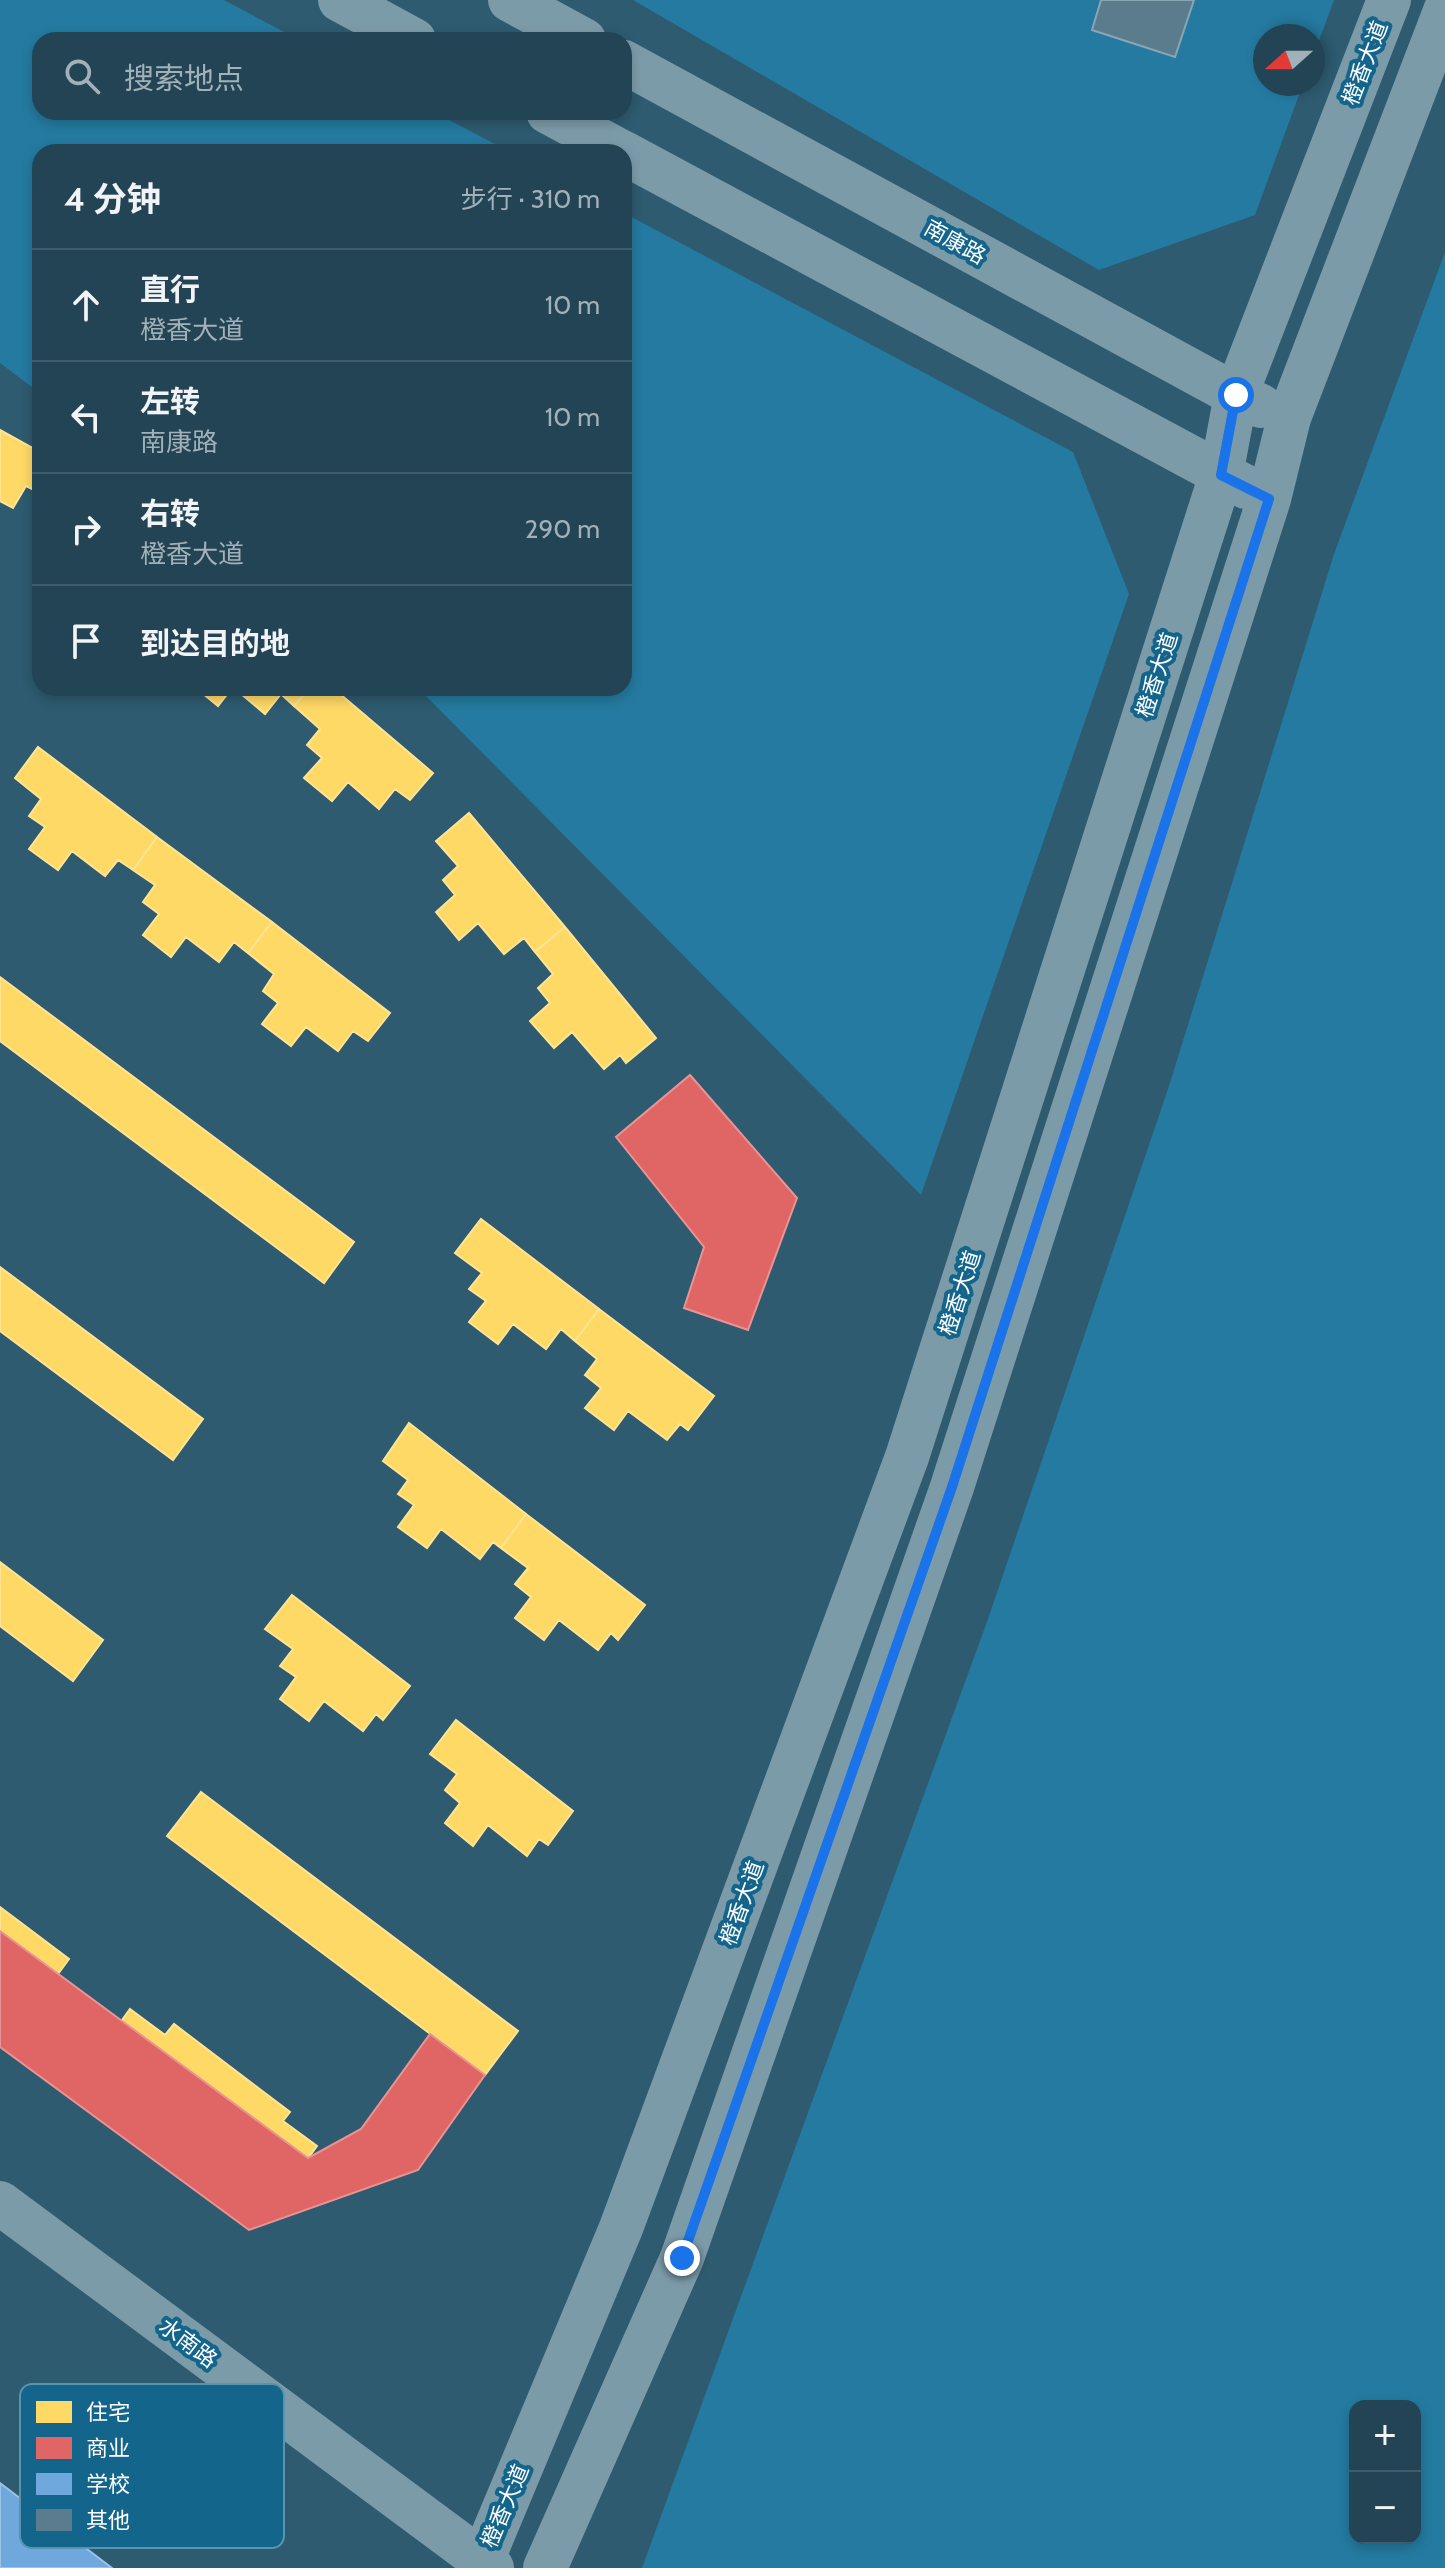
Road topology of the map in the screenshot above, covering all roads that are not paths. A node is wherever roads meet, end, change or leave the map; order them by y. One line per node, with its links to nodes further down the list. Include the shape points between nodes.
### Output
1 (340, 0): 5 (main road)
2 (510, 0): 6 (main road)
3 (1389, 0): 11 (main road, 橙香大道)
4 (1445, 11): 12 (main road)
5 (399, 32)
6 (569, 32)
7 (632, 66): 11 (main road, 南康路)
8 (563, 120): 9 (main road)
9 (607, 144)
10 (632, 158): 13 (main road)
11 (1236, 395): 12 (main road, 南康路); 13 (main road, 橙香大道)
12 (1289, 418): 14 (main road)
13 (1221, 475): 14 (main road); 18 (main road, 橙香大道, via 907,1457 621,2228)
14 (1269, 499): 19 (main road, via 936,1531 682,2258)
15 (0, 2203): 16 (main road, 水南路)
16 (241, 2384)
17 (284, 2416): 18 (main road, 水南路)
18 (484, 2566)
19 (545, 2568)

